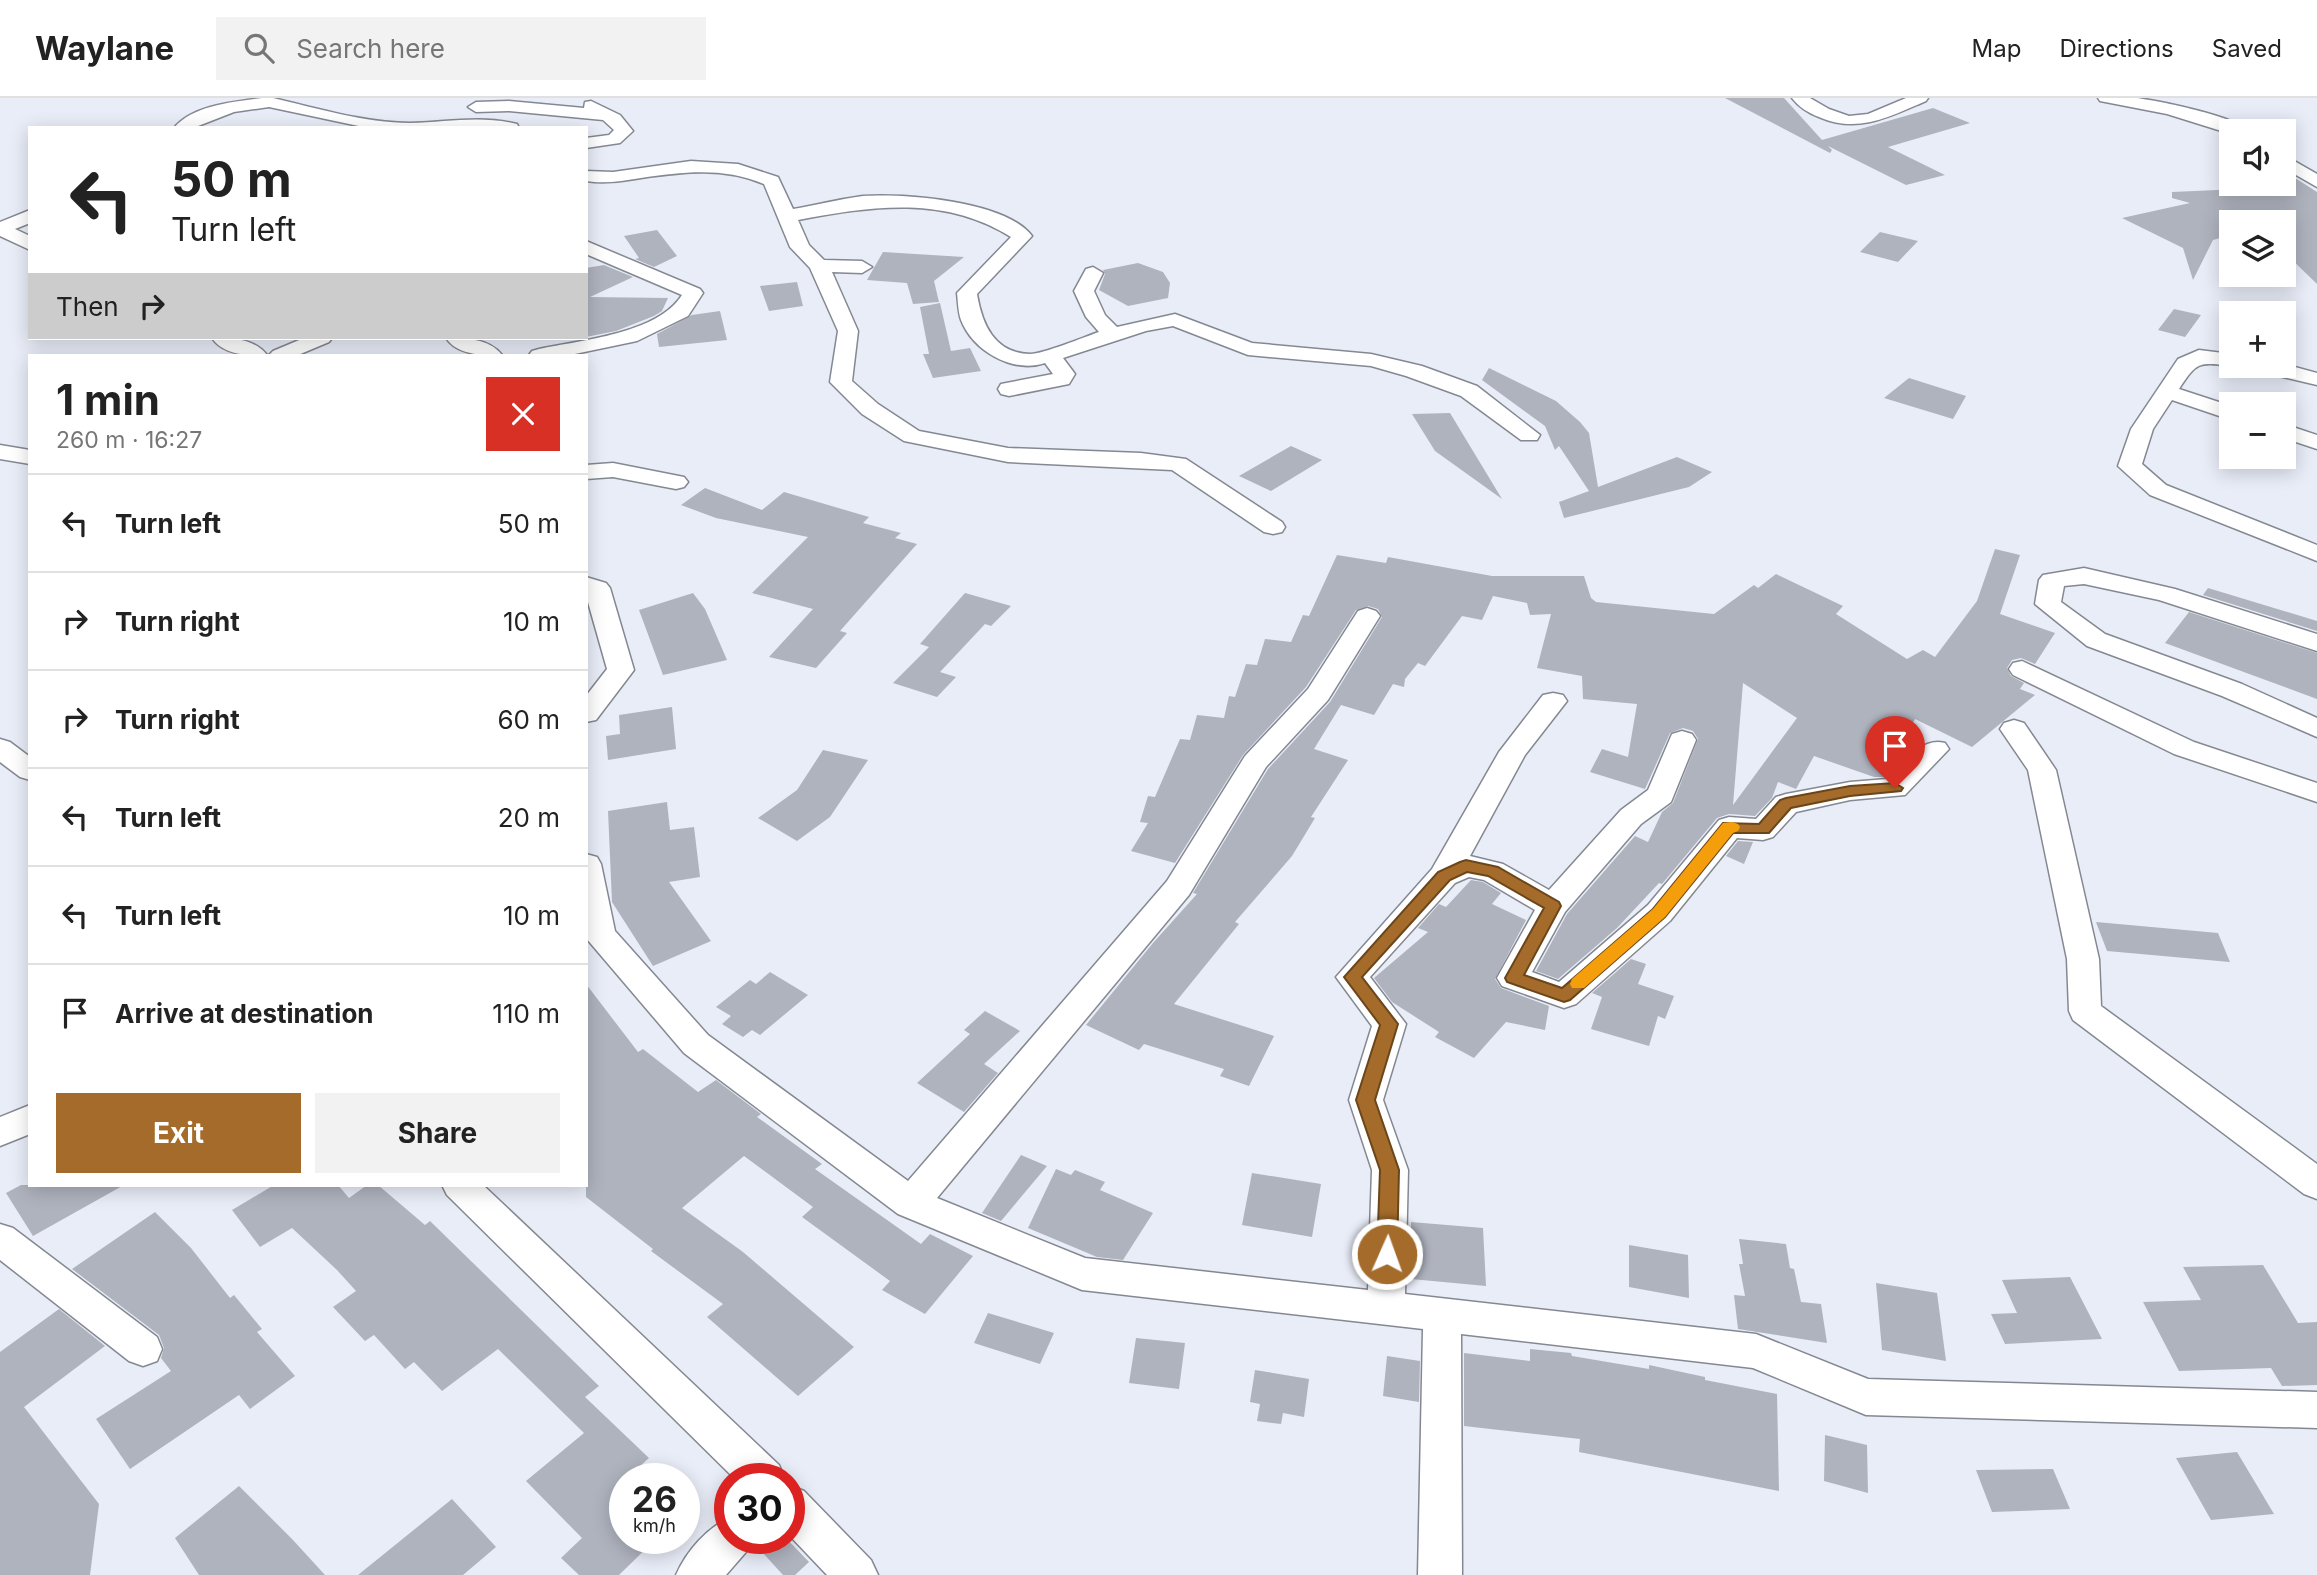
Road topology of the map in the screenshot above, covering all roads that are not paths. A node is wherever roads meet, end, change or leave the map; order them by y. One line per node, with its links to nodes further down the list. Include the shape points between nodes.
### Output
1 (567, 98): 6 (street)
2 (1800, 98): 3 (street, via 1832,118 1857,123 1884,117)
3 (1920, 98)
4 (2106, 98): 7 (street)
5 (434, 112): 6 (street, via 482,107)
6 (608, 115): 12 (street, via 624,131 614,139)
7 (2219, 124)
8 (186, 126): 9 (street, via 231,107 269,102)
9 (393, 126)
10 (440, 126): 11 (street)
11 (502, 126)
12 (588, 143)
13 (2296, 166): 14 (street)
14 (2314, 175)
15 (588, 176): 16 (street, via 601,179 721,164 772,181)
16 (788, 216): 21 (street, via 800,247); 32 (street, via 862,201 919,201 992,217 1023,236 967,293 971,320 992,349 1031,361)
17 (28, 217): 18 (street)
18 (0, 229): 19 (street)
19 (28, 243)
20 (588, 248): 31 (street, via 693,293 681,312 631,337)
21 (819, 265): 22 (street); 46 (street, via 848,331 841,382 870,409 912,436 1008,455 1178,464)
22 (862, 267)
23 (1093, 273): 24 (street, via 1084,291 1096,317)
24 (1113, 335): 32 (street); 39 (street, via 1175,320 1248,349 1371,360 1469,391)
25 (226, 340): 28 (street)
26 (317, 340): 29 (street)
27 (460, 340): 30 (street)
28 (254, 354)
29 (282, 354)
30 (489, 354)
31 (544, 354)
32 (1050, 355): 36 (street, via 1064,374 1061,379)
33 (2219, 358): 37 (street, via 2199,356 2185,362)
34 (2296, 374): 35 (street)
35 (2317, 379)
36 (1009, 389)
37 (2168, 392): 38 (street); 47 (street, via 2142,429 2130,466 2158,490)
38 (2219, 410)
39 (1529, 435)
40 (2296, 435): 41 (street)
41 (2317, 442)
42 (0, 452): 43 (street)
43 (28, 457)
44 (588, 472): 45 (street, via 613,470)
45 (676, 482)
46 (1273, 527)
47 (2317, 554)
48 (588, 585): 53 (street, via 597,588 621,670)
49 (1367, 616): 68 (street, via 1318,694 1255,762 1178,888)
50 (2317, 643): 54 (street, via 2166,594 2084,576 2052,580 2049,604 2096,640 2232,690)
51 (2022, 668): 60 (street, via 2184,748)
52 (1553, 701): 62 (street, via 1513,752)
53 (588, 711)
54 (2317, 728)
55 (2014, 729): 66 (street, via 2042,770 2083,959 2085,1011)
56 (1682, 740): 63 (street, via 1661,795 1631,817)
57 (0, 748): 59 (street)
58 (1935, 749): 63 (street, via 1895,788 1850,791 1786,804 1763,830 1729,827 1659,913 1564,996 1513,978)
59 (28, 769)
60 (2317, 793)
61 (588, 874): 68 (street, via 600,935 696,1044)
62 (1444, 876): 63 (street, via 1466,866 1492,871); 70 (street, via 1352,977 1390,1024 1366,1100 1390,1170)
63 (1553, 906)
64 (28, 1120): 65 (street)
65 (0, 1132)
66 (2317, 1184)
67 (462, 1187): 74 (street)
68 (911, 1203): 70 (street, via 1082,1274)
69 (0, 1239): 72 (street)
70 (1386, 1310): 71 (street)
71 (1442, 1317): 73 (street, via 1756,1351 1866,1397); 79 (street)
72 (143, 1349)
73 (2317, 1410)
74 (747, 1463)
75 (805, 1522): 78 (street)
76 (717, 1554): 77 (street)
77 (698, 1575)
78 (856, 1575)
79 (1440, 1575)

